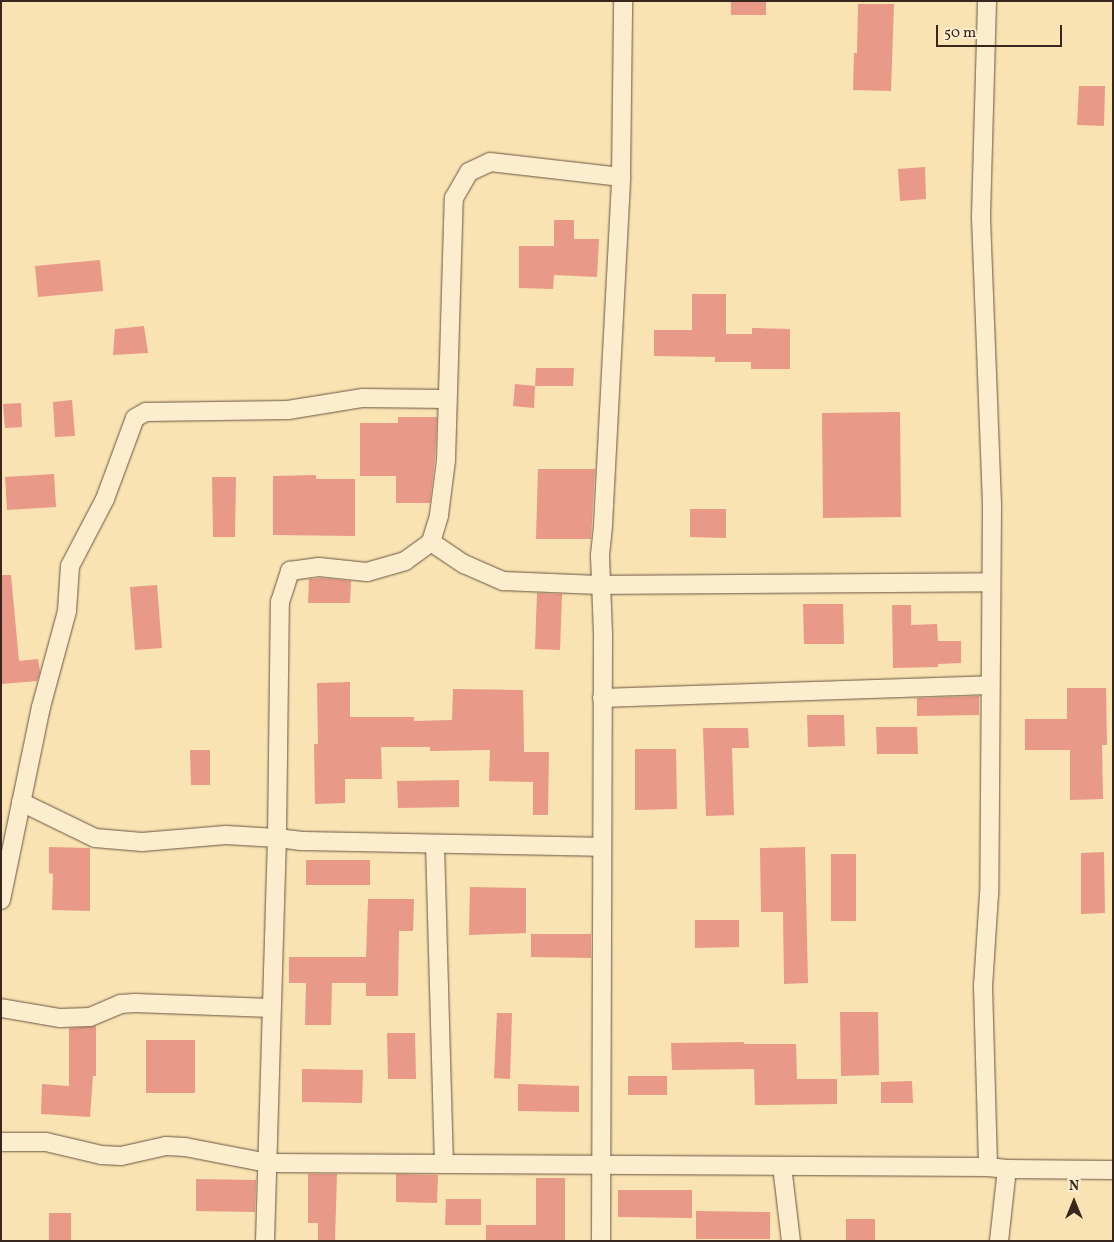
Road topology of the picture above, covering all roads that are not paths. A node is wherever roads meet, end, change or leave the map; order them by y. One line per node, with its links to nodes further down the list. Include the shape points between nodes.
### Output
1 (623, 1): 3 (street)
2 (987, 1): 6 (street, via 981,218 992,507)
3 (621, 178): 4 (street, via 490,162 469,172 454,198); 7 (street)
4 (447, 399): 5 (street, via 446,460 439,515); 10 (street, via 363,398 288,410 146,412 135,418 105,499 70,566 69,601 41,706)
5 (431, 542): 7 (street, via 464,564 503,581); 11 (street, via 405,561 367,572 320,567 290,571 280,602)
6 (990, 582): 7 (street); 8 (street)
7 (600, 585): 9 (street)
8 (989, 685): 9 (street); 22 (street, via 989,894 983,986)
9 (602, 698): 13 (street)
10 (21, 802): 11 (street, via 95,838 142,842 226,835); 14 (street)
11 (277, 838): 12 (street); 16 (street)
12 (436, 844): 13 (street); 19 (street)
13 (600, 847): 20 (street)
14 (1, 900)
15 (1, 1008): 16 (street, via 60,1018 90,1017 120,1004 135,1003)
16 (271, 1008): 18 (street)
17 (1, 1142): 18 (street, via 46,1142 100,1155 121,1156 166,1146 185,1147)
18 (268, 1163): 19 (street); 25 (street)
19 (444, 1164): 20 (street)
20 (599, 1165): 21 (street); 26 (street)
21 (782, 1166): 22 (street); 27 (street)
22 (988, 1167): 23 (street)
23 (1008, 1169): 24 (street); 28 (street)
24 (1113, 1170)
25 (265, 1241)
26 (600, 1241)
27 (791, 1241)
28 (999, 1241)

